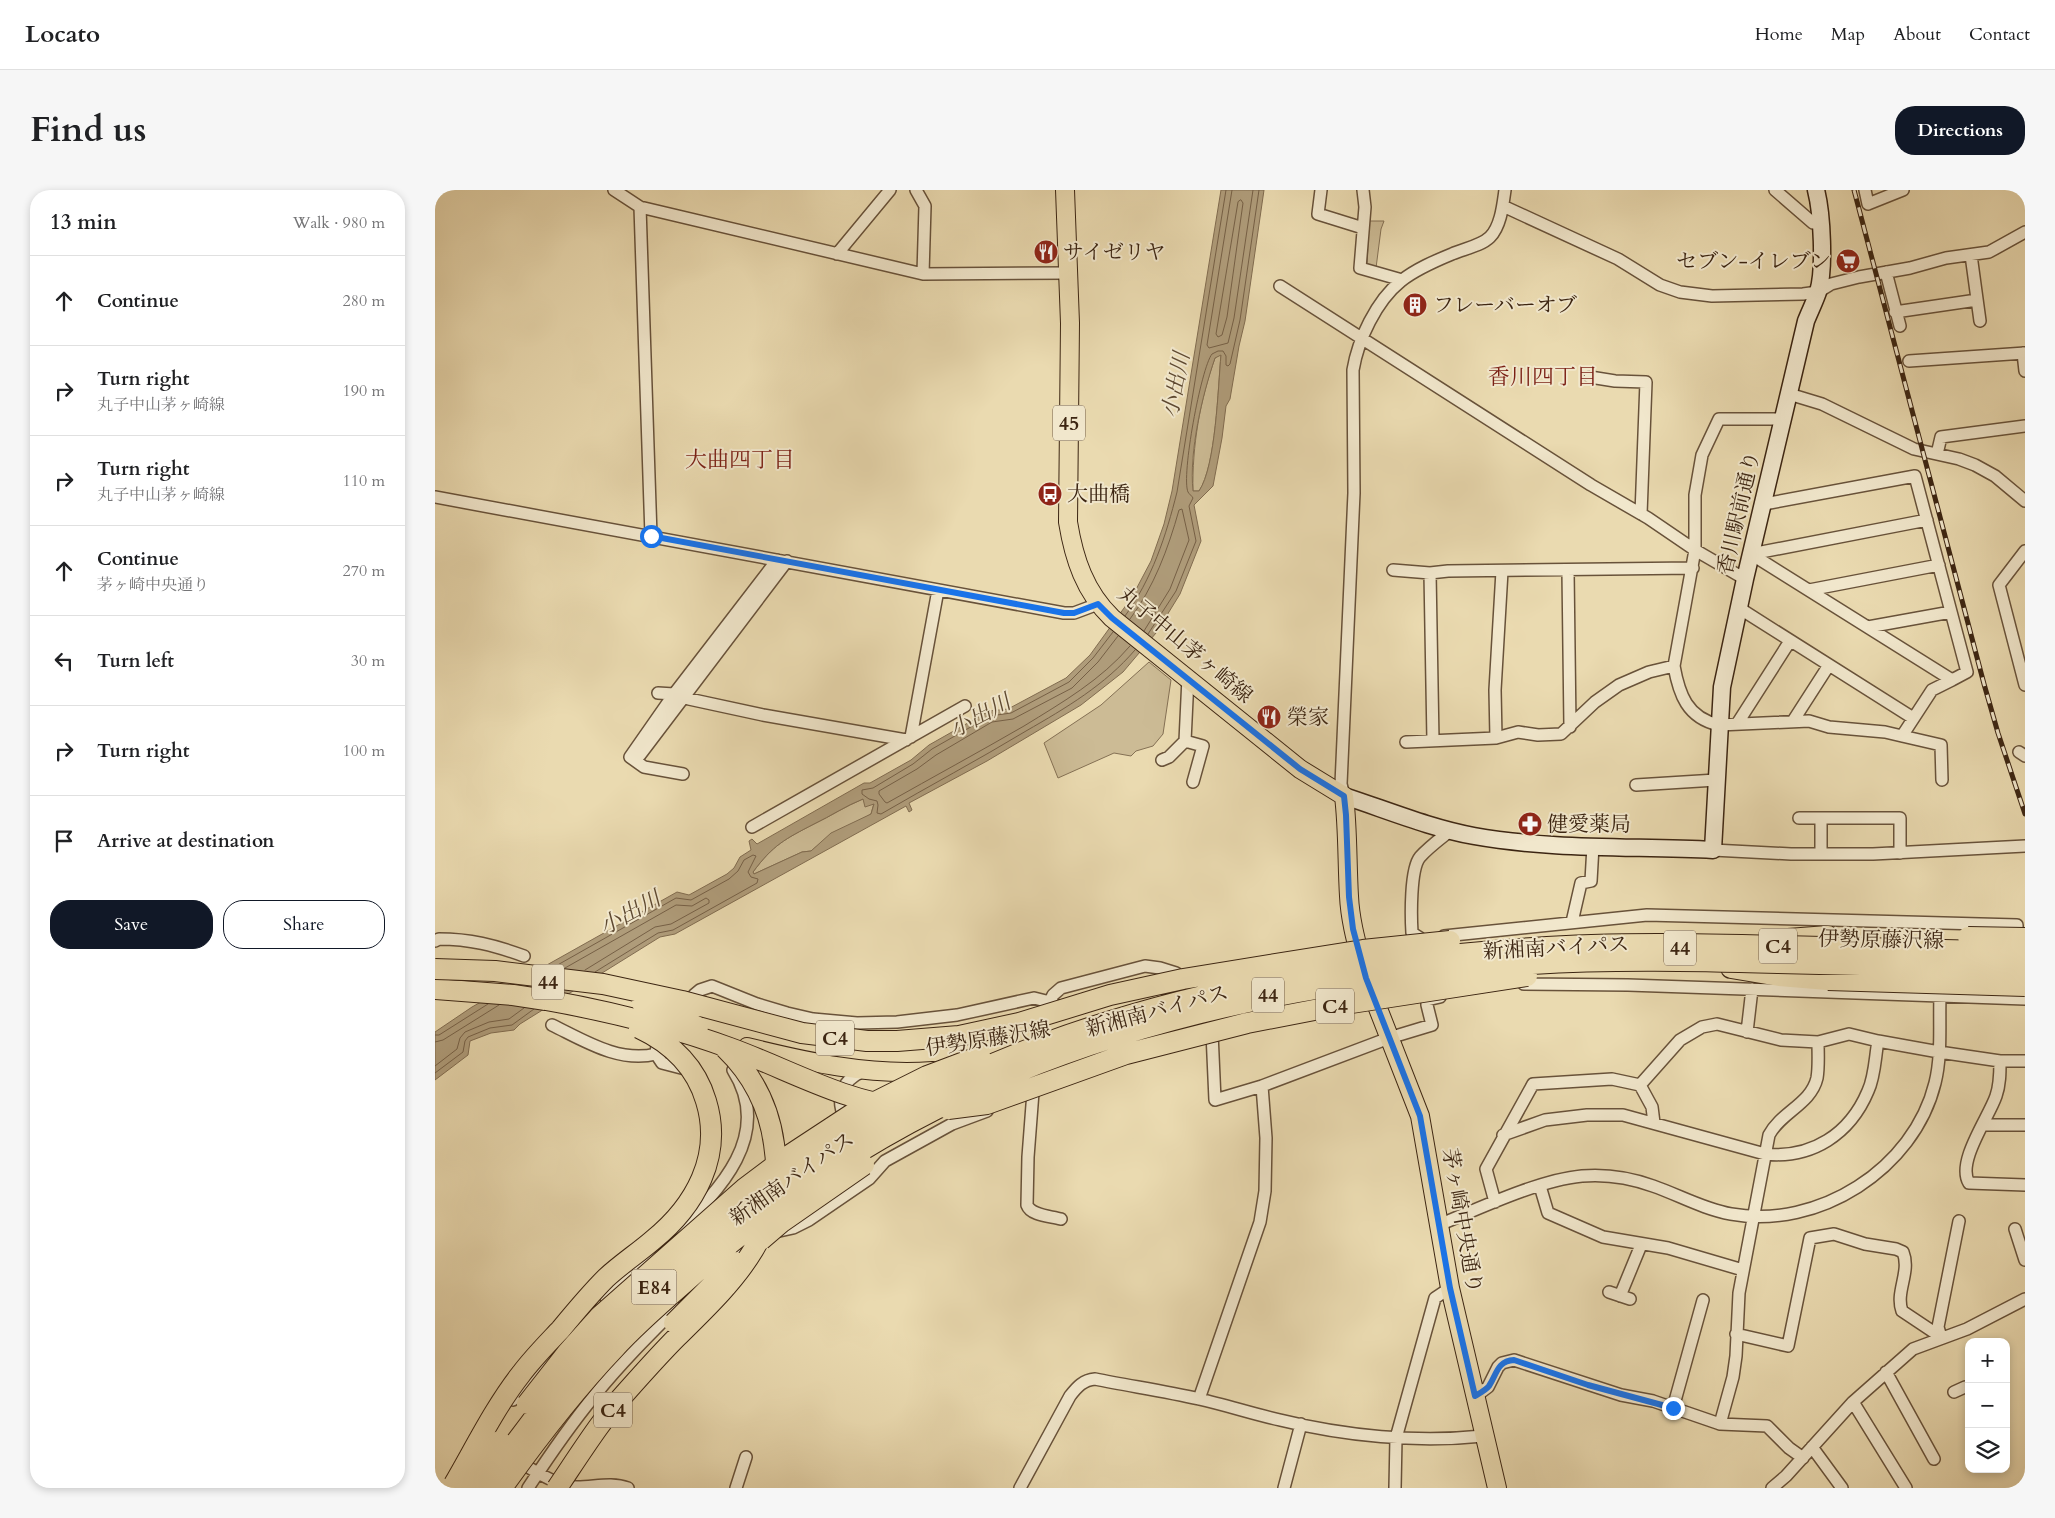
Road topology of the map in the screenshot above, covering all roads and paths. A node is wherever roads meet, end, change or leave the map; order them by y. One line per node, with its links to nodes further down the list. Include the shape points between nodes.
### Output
1 (890, 190): 17 (street)
2 (916, 190): 21 (street, via 925,206)
3 (1065, 190): 20 (main road, 丸子中山茅ヶ崎線 / 45)
4 (1321, 190): 15 (street, via 1318,214)
5 (1363, 190): 15 (street)
6 (1505, 190): 12 (street)
7 (1775, 190): 14 (street, via 1813,223)
8 (1816, 190): 14 (street, 香川駅前通り)
9 (1865, 190): 10 (street, via 1868,204)
10 (1903, 190)
11 (617, 191): 13 (street)
12 (1503, 206): 22 (street, via 1497,227 1490,237 1427,265); 24 (street, via 1618,259 1660,285 1681,292 1711,296)
13 (640, 207): 17 (street); 43 (street)
14 (1820, 223): 24 (street, 香川駅前通り, via 1821,278)
15 (1363, 228): 22 (street, via 1360,268)
16 (2025, 232): 18 (street, via 1989,252)
17 (837, 254): 21 (street)
18 (1971, 255): 19 (street); 25 (street)
19 (1886, 272): 24 (street, via 1831,284); 26 (street)
20 (1069, 273): 21 (street); 57 (main road, 丸子中山茅ヶ崎線 / 45, via 1068,522 1080,572)
21 (923, 274)
22 (1402, 280): 29 (street, via 1385,297)
23 (1280, 286): 29 (street)
24 (1818, 292): 34 (street, 香川駅前通り, via 1806,321)
25 (1977, 300): 26 (street); 27 (street)
26 (1895, 312): 28 (street)
27 (1980, 321)
28 (1900, 326)
29 (1361, 338): 41 (street); 87 (street, via 1353,370 1354,493 1341,784)
30 (2024, 353): 31 (street); 32 (street)
31 (1909, 361)
32 (2025, 371)
33 (1590, 377): 41 (street, via 1646,382)
34 (1789, 394): 35 (street, 香川駅前通り); 37 (street, via 1822,404 1914,449)
35 (1783, 419): 40 (street, 香川駅前通り); 44 (street, via 1719,419 1702,454 1695,494)
36 (2025, 426): 37 (street, via 1941,437)
37 (1937, 454): 39 (street, via 1975,465)
38 (435, 497): 43 (street)
39 (2025, 500)
40 (1764, 504): 42 (street, via 1915,476); 46 (street, 香川駅前通り)
41 (1641, 514): 44 (street)
42 (1927, 520): 46 (street); 48 (street)
43 (651, 536): 47 (street)
44 (1695, 550): 49 (street); 54 (street)
45 (2025, 551): 66 (street, via 1999,585)
46 (1751, 554): 54 (street, 香川駅前通り); 56 (street)
47 (782, 561): 55 (street); 68 (street)
48 (1939, 565): 56 (street); 59 (street)
49 (1693, 568): 52 (street); 63 (street)
50 (1393, 570): 53 (street)
51 (1502, 571): 52 (street); 53 (street); 76 (street)
52 (1568, 571): 74 (street)
53 (1430, 573): 79 (street)
54 (1745, 579): 58 (street, 香川駅前通り)
55 (938, 590): 57 (street, via 1064,613); 77 (street)
56 (1809, 590): 60 (street)
57 (1100, 606): 64 (main road, 丸子中山茅ヶ崎線 / 45)
58 (1739, 608): 61 (street); 73 (street, 香川駅前通り, via 1722,687)
59 (1951, 612): 60 (street); 65 (street, via 1967,672)
60 (1868, 627): 65 (street)
61 (1790, 641): 62 (street); 72 (street)
62 (1829, 665): 70 (street); 71 (street)
63 (1674, 666): 73 (street, via 1683,702 1694,715); 74 (street, via 1619,685 1595,702)
64 (1188, 678): 78 (street); 87 (main road, 丸子中山茅ヶ崎線 / 45, via 1300,769)
65 (1951, 680): 70 (street, via 1932,690)
66 (2025, 685)
67 (658, 693): 68 (street)
68 (680, 696): 77 (street); 82 (street, via 630,757 644,767)
69 (965, 706): 77 (street)
70 (1913, 718): 75 (street)
71 (1793, 721): 72 (street); 75 (street)
72 (1737, 724): 73 (street)
73 (1719, 725): 83 (street, 香川駅前通り)
74 (1570, 727): 76 (street, via 1561,734 1518,732)
75 (1902, 736): 84 (street, via 1941,745)
76 (1496, 738): 79 (street)
77 (908, 739): 90 (street)
78 (1185, 741): 81 (street, via 1169,757); 85 (street, via 1203,746 1191,768)
79 (1433, 741): 80 (street)
80 (1406, 742)
81 (1161, 760)
82 (683, 774)
83 (1716, 780): 86 (street); 94 (street, 香川駅前通り)
84 (1942, 780)
85 (1193, 782)
86 (1635, 785)
87 (1344, 796): 91 (street); 113 (main road, via 1349,897 1353,929)
88 (1799, 818): 89 (street)
89 (1821, 818): 95 (street, via 1900,818); 96 (street)
90 (752, 827)
91 (1450, 831): 92 (street, via 1514,842); 99 (street, via 1419,858 1415,868 1411,933)
92 (1593, 846): 94 (street); 97 (street, via 1591,881 1581,883)
93 (2025, 846): 95 (street)
94 (1713, 850): 96 (street)
95 (1900, 853): 96 (street)
96 (1821, 854)
97 (1572, 922): 98 (street, via 1647,915); 99 (street)
98 (2022, 929): 105 (highway, bridge, via 1828,936); 122 (street)
99 (1420, 938): 107 (street)
100 (435, 941): 106 (street, via 465,939)
101 (1764, 946): 102 (highway, 新湘南バイパス / C4, bridge); 110 (highway, C4, bridge, via 1715,940 1587,937 1479,939 1391,946 1183,979 1109,995 1019,1023 959,1036 897,1041 867,1041 802,1033 603,984 495,970); 149 (highway, 新湘南バイパス / C4, bridge, via 1664,943 1531,948 1378,963 1268,982 1175,1003 1043,1044 938,1089)
102 (2025, 952)
103 (1302, 953): 104 (street)
104 (1285, 955): 112 (street); 114 (street)
105 (1666, 955): 107 (main road, 伊勢原藤沢線 / 44, via 1532,952); 108 (main road, 伊勢原藤沢線 / 44); 109 (main road, 伊勢原藤沢線 / 44); 111 (highway, 新湘南バイパス / C4, bridge); 122 (highway, bridge, via 1779,976); 127 (highway, C4, bridge, via 1345,1004 1247,1023 1126,1054 987,1104 943,1109 896,1107 850,1096 728,1047 605,1011); 149 (highway, 新湘南バイパス / C4, bridge, via 1438,972 1341,985 1244,1004 1124,1035 1023,1070)
106 (524, 956)
107 (1422, 960): 113 (main road, 伊勢原藤沢線 / 44)
108 (1997, 960)
109 (1521, 961): 113 (main road, 伊勢原藤沢線 / 44); 116 (street)
110 (435, 969)
111 (2025, 969)
112 (1176, 973): 120 (street, via 1108,986); 126 (street, via 1145,966 1061,988)
113 (1365, 973): 114 (main road, 伊勢原藤沢線 / 44); 125 (main road, 伊勢原藤沢線 / 44); 135 (main road, 茅ヶ崎中央通り)
114 (1287, 976): 118 (main road, 伊勢原藤沢線 / 44)
115 (435, 977): 130 (main road, 伊勢原藤沢線 / 44, via 497,977 599,989 657,1000); 192 (highway, C4, bridge, via 512,980 569,988 643,1004 674,1015 701,1029 736,1059 759,1094 770,1122 776,1184 769,1217 756,1246 728,1287 626,1392)
116 (1524, 984): 119 (street); 135 (street, via 1427,1000 1432,1025)
117 (435, 989): 127 (highway, C4, via 505,994)
118 (1205, 989): 129 (highway)
119 (1752, 989): 124 (street); 131 (street)
120 (1097, 992)
121 (694, 995): 128 (street, via 712,986 757,1004)
122 (2022, 995): 124 (street)
123 (435, 996): 127 (main road, 44)
124 (1940, 996): 138 (street)
125 (1241, 1000): 132 (street, via 1244,1024); 134 (main road, 伊勢原藤沢線 / 44)
126 (1050, 1002): 128 (street, via 1035,998 957,1015 897,1022); 129 (street)
127 (551, 1011): 133 (main road, 伊勢原藤沢線 / 44, via 639,1022); 154 (street, via 606,1051 643,1057 656,1050 662,1063 686,1068 708,1084 717,1106 718,1139 711,1178); 187 (highway, C4, bridge, via 636,1026 681,1057 698,1082 708,1108 709,1157 703,1179 684,1210 654,1240 607,1278 520,1375)
128 (813, 1020): 130 (street)
129 (1069, 1022): 130 (main road, 伊勢原藤沢線 / 44, via 962,1041 900,1047 835,1043); 188 (highway, bridge, via 885,1096 827,1129 745,1188 600,1316 567,1353)
130 (775, 1032)
131 (1747, 1032): 137 (street, via 1781,1040); 142 (street, via 1717,1024 1702,1027 1680,1040)
132 (1212, 1033): 143 (street, via 1215,1100); 144 (street, via 1117,1059)
133 (691, 1034): 141 (main road, 伊勢原藤沢線 / 44, via 797,1060); 154 (street, via 729,1064 740,1081 747,1117 746,1135 734,1166 719,1188)
134 (1104, 1038): 141 (main road, 伊勢原藤沢線 / 44, via 1030,1058 971,1068 907,1074); 186 (highway, bridge, via 932,1122 782,1222 720,1275 621,1380 567,1452)
135 (1389, 1038): 143 (street); 158 (main road, 茅ヶ崎中央通り, via 1420,1116)
136 (1878, 1041): 137 (street, via 1849,1034); 138 (street); 150 (street, via 1869,1090 1853,1118 1835,1137 1799,1152 1780,1156)
137 (1818, 1042): 150 (street, via 1818,1070 1813,1087 1802,1102 1776,1123 1769,1134)
138 (1939, 1052): 139 (street); 155 (street, via 1935,1082 1919,1121 1906,1141 1871,1178 1826,1204 1779,1216)
139 (2000, 1061): 140 (street); 146 (street, via 1997,1094)
140 (2025, 1061)
141 (863, 1071): 160 (street, via 850,1077 843,1086 840,1102 852,1142 765,1207)
142 (1640, 1085): 145 (street, via 1652,1107); 148 (street, via 1612,1079 1533,1084)
143 (1262, 1086): 174 (street, via 1266,1138 1265,1190 1260,1222)
144 (1033, 1092): 156 (street, via 1027,1205 1033,1212); 160 (street, via 952,1124 885,1161 869,1180 809,1220 793,1228)
145 (1654, 1123): 148 (street, via 1623,1114 1587,1114 1545,1120); 150 (street)
146 (1983, 1124): 147 (street); 151 (street, via 1969,1160 1966,1178 1969,1183)
147 (2025, 1125)
148 (1503, 1135): 153 (street, via 1485,1168)
149 (869, 1136): 189 (highway, 新湘南バイパス / E84, bridge, via 818,1158 765,1195 713,1235 613,1325 535,1416); 190 (highway, 新湘南バイパス / E84, bridge, via 743,1232 616,1346 533,1444)
150 (1765, 1154): 155 (street)
151 (2025, 1185)
152 (1540, 1186): 153 (street); 155 (street, via 1582,1176 1629,1179 1710,1209); 161 (street, via 1548,1213 1603,1237)
153 (1495, 1202): 158 (street)
154 (693, 1215): 162 (street)
155 (1754, 1216): 164 (street)
156 (1061, 1219)
157 (1959, 1222): 171 (street, via 1938,1327)
158 (1439, 1224): 165 (main road, 茅ヶ崎中央通り)
159 (2015, 1229): 163 (street)
160 (756, 1234): 167 (street)
161 (1641, 1244): 164 (street, via 1668,1248); 166 (street)
162 (648, 1259): 167 (street); 180 (street, via 554,1351)
163 (2025, 1260)
164 (1743, 1270): 170 (street)
165 (1450, 1288): 173 (main road, 茅ヶ崎中央通り); 181 (street, via 1435,1298)
166 (1620, 1296)
167 (684, 1299): 186 (street, via 595,1394 566,1432)
168 (1703, 1300): 176 (street)
169 (2025, 1300): 171 (street, via 1967,1329)
170 (1736, 1334): 171 (street, via 1788,1346 1810,1238 1834,1234 1903,1252 1906,1266 1899,1304 1902,1311); 178 (street, via 1733,1377)
171 (1941, 1337): 172 (street, via 1913,1349)
172 (1885, 1372): 175 (street); 185 (street)
173 (1475, 1396): 176 (street, via 1488,1387 1498,1366 1514,1360 1588,1385); 179 (main road, 茅ヶ崎中央通り)
174 (1199, 1399): 177 (street); 195 (street, via 1087,1380 1070,1396)
175 (1853, 1402): 182 (street); 201 (street)
176 (1673, 1408): 178 (street)
177 (1301, 1424): 181 (street); 196 (street)
178 (1720, 1424): 184 (street, via 1767,1426)
179 (1483, 1436): 181 (street); 198 (main road, 茅ヶ崎中央通り)
180 (484, 1437): 186 (street); 187 (street)
181 (1396, 1438): 197 (street)
182 (1812, 1447): 184 (street); 200 (street)
183 (746, 1457): 194 (street)
184 (1803, 1458): 199 (street)
185 (1934, 1459)
186 (540, 1481): 191 (street); 193 (street, via 575,1487 610,1484)
187 (453, 1488)
188 (465, 1488)
189 (484, 1488)
190 (502, 1488)
191 (528, 1488)
192 (557, 1488)
193 (628, 1488)
194 (736, 1488)
195 (1020, 1488)
196 (1283, 1488)
197 (1395, 1488)
198 (1497, 1488)
199 (1772, 1488)
200 (1842, 1488)
201 (1906, 1488)

